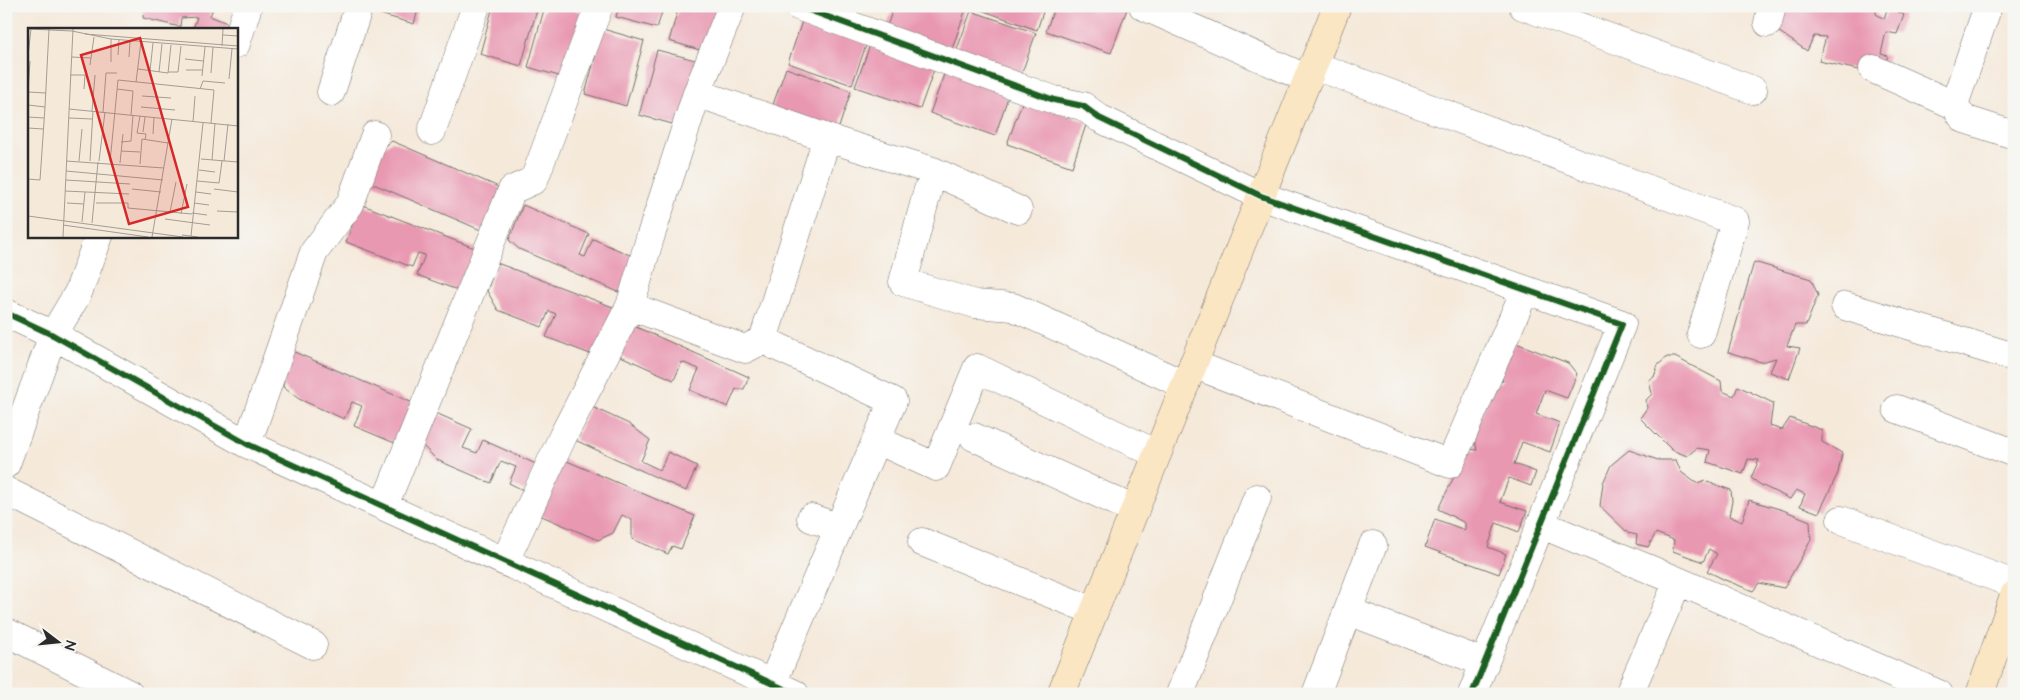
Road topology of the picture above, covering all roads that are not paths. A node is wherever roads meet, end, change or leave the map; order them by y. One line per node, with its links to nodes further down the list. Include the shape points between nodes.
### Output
1 (248, 6): 11 (street)
2 (359, 6): 15 (street)
3 (476, 6): 18 (street)
4 (599, 6): 44 (street, via 534,180 512,190)
5 (732, 6): 16 (street)
6 (798, 6): 23 (street, via 1054,100 1083,106 1099,118)
7 (1142, 6): 13 (street)
8 (1337, 6): 13 (street)
9 (1523, 6): 14 (street)
10 (1988, 6): 17 (street)
11 (238, 38)
12 (1872, 68): 17 (street)
13 (1311, 72): 23 (street); 30 (street, via 1735,220)
14 (1753, 90)
15 (331, 92)
16 (697, 93): 21 (street); 27 (street)
17 (1954, 105): 20 (street, via 1964,120)
18 (432, 131)
19 (375, 135): 38 (street, via 350,204 314,252)
20 (2014, 135)
21 (826, 138): 22 (street); 32 (street)
22 (934, 171): 24 (street); 34 (street, via 903,282 975,304 1013,307)
23 (1261, 196): 26 (street); 34 (street)
24 (1018, 210)
25 (98, 238): 31 (street, via 78,293)
26 (1525, 290): 34 (street, via 1450,464); 48 (street, via 1622,324)
27 (630, 306): 32 (street, via 745,349); 52 (street, via 563,436)
28 (1845, 306): 33 (street)
29 (6, 313): 31 (street)
30 (1701, 334)
31 (53, 335): 38 (street); 41 (street)
32 (763, 340): 37 (street, via 893,400)
33 (2014, 357)
34 (1189, 374): 40 (street)
35 (1897, 409): 39 (street)
36 (974, 437): 45 (street)
37 (877, 440): 40 (street, via 936,467 977,368); 49 (street)
38 (247, 444): 44 (street)
39 (2014, 453)
40 (1157, 454): 45 (street)
41 (6, 464)
42 (6, 491): 59 (street)
43 (1257, 498): 64 (street)
44 (384, 506): 52 (street)
45 (1135, 510): 56 (street)
46 (811, 518): 49 (street)
47 (1841, 520): 54 (street)
48 (1540, 524): 53 (street); 60 (street)
49 (840, 528): 61 (street)
50 (922, 542): 56 (street)
51 (1373, 546): 57 (street)
52 (505, 562): 61 (street)
53 (1678, 581): 67 (street); 68 (street)
54 (2014, 584)
55 (2014, 595): 69 (street)
56 (1094, 611): 63 (street)
57 (1348, 611): 60 (street); 65 (street)
58 (6, 632): 62 (street)
59 (314, 645)
60 (1485, 663): 66 (street)
61 (783, 689)
62 (129, 694)
63 (1061, 694)
64 (1180, 694)
65 (1316, 694)
66 (1472, 694)
67 (1629, 694)
68 (1939, 694)
69 (1980, 694)

